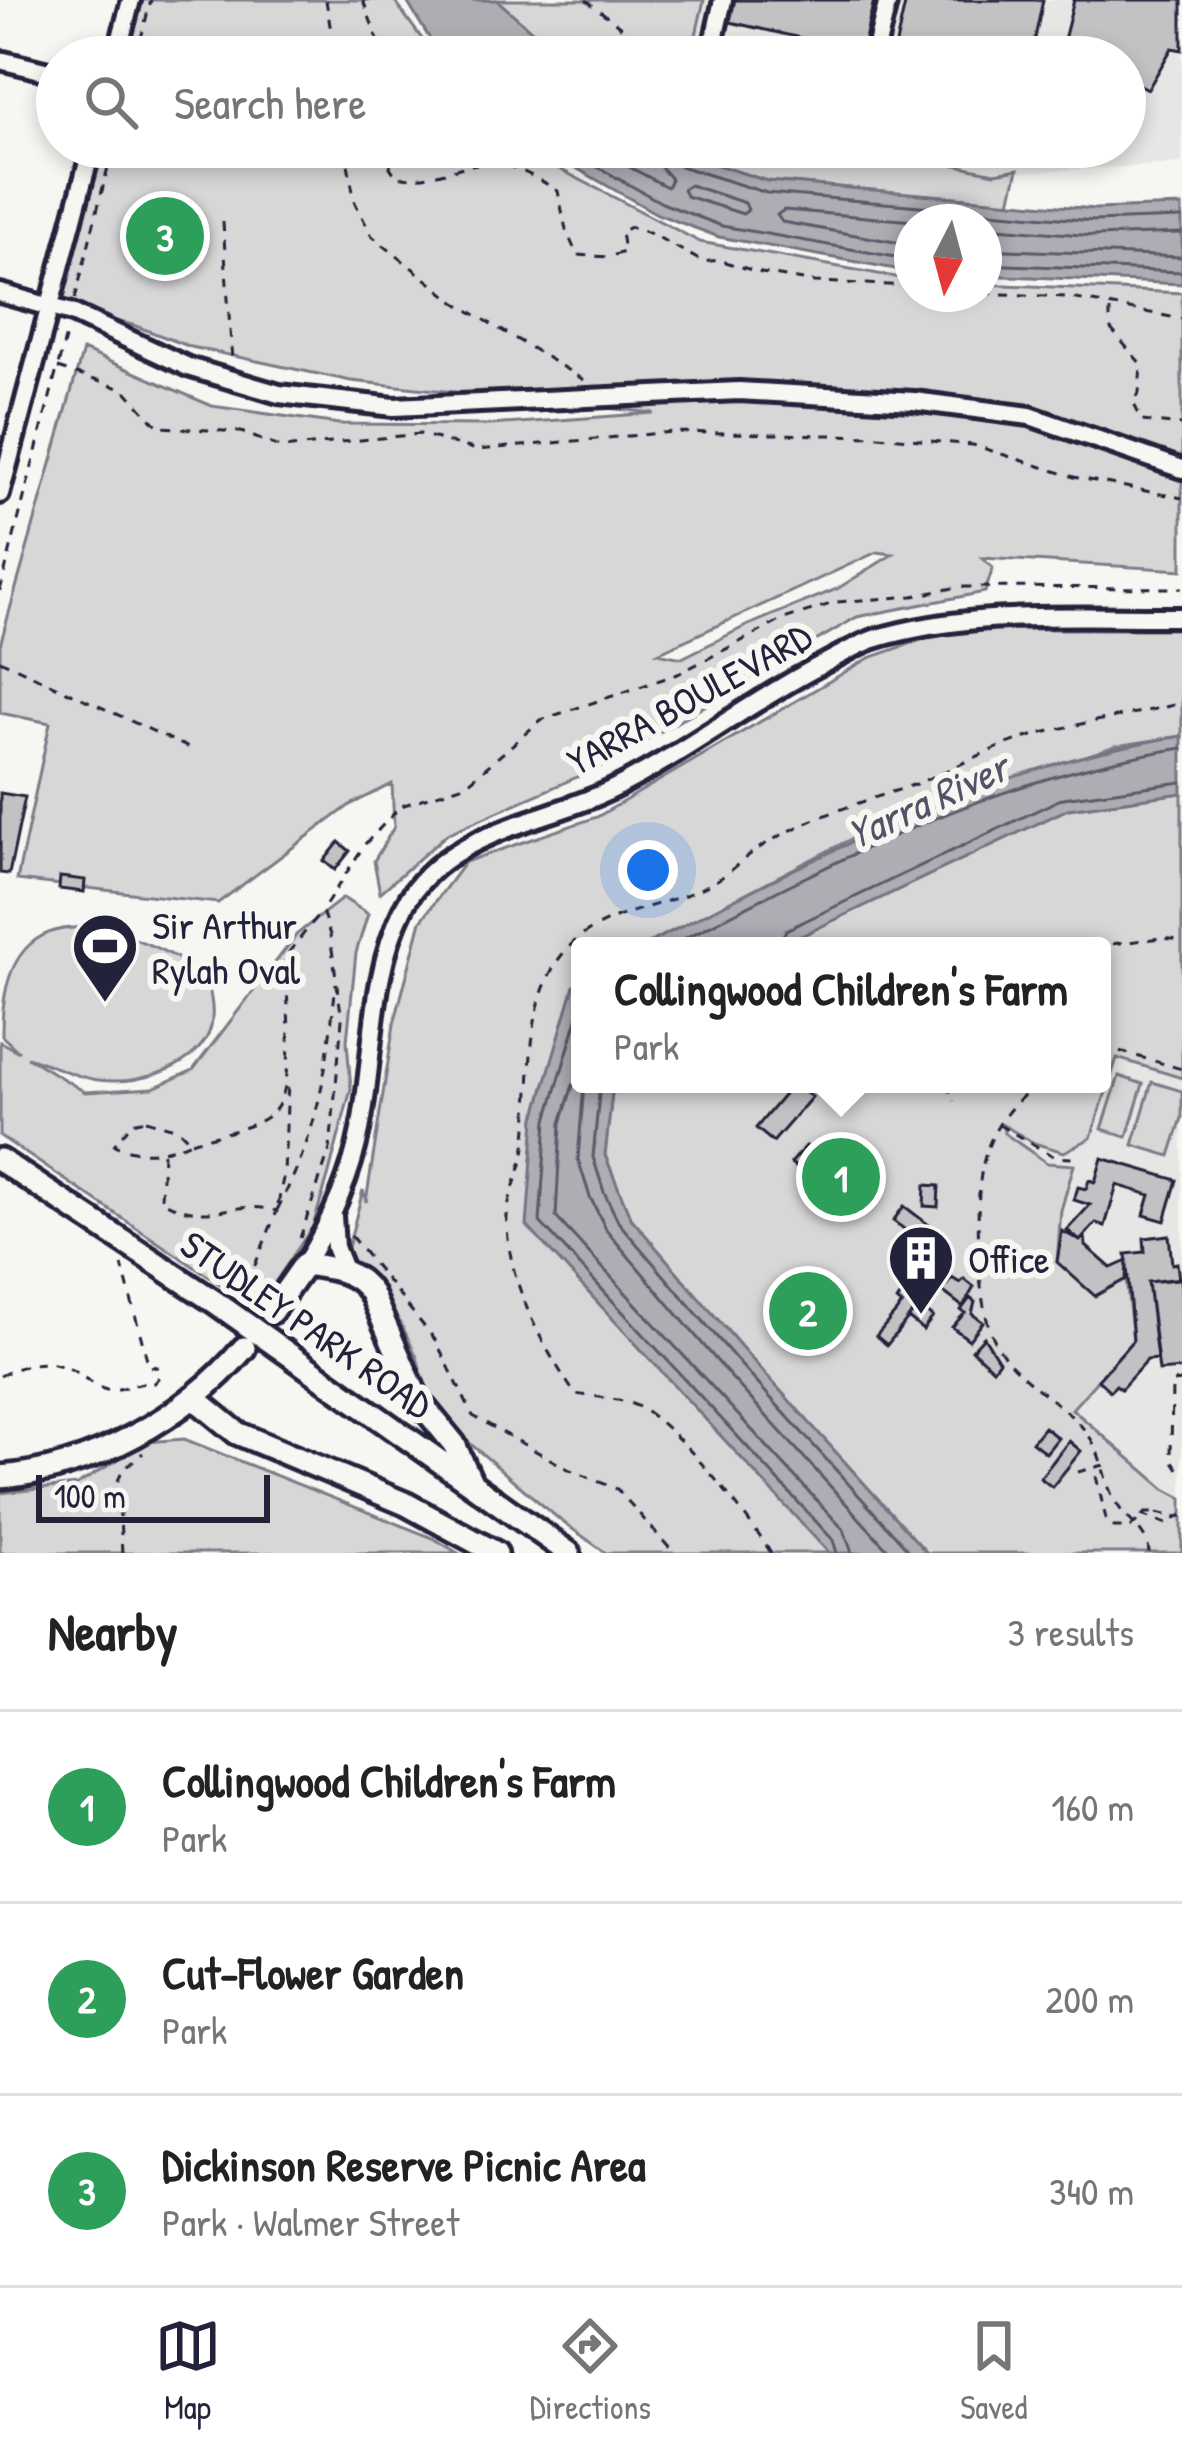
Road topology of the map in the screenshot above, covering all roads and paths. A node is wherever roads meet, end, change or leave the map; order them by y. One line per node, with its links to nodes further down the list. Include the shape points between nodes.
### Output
1 (131, 0): 8 (street)
2 (151, 0): 9 (path)
3 (326, 0): 10 (path)
4 (363, 0): 11 (path)
5 (586, 0): 12 (path)
6 (723, 0): 13 (street)
7 (888, 0): 14 (street)
8 (122, 36)
9 (142, 36)
10 (332, 36)
11 (376, 36)
12 (633, 36)
13 (715, 36)
14 (879, 36)
15 (0, 60): 16 (street)
16 (36, 69)
17 (86, 168): 28 (street)
18 (108, 168): 29 (path)
19 (349, 168): 33 (path, via 372,236 455,302)
20 (391, 168): 21 (path, via 396,176 433,176)
21 (465, 168)
22 (507, 168): 24 (path, via 558,190 577,255 624,252 621,232 630,227 704,262 846,286)
23 (224, 222): 32 (path)
24 (894, 286)
25 (0, 293): 28 (street)
26 (1002, 294): 27 (path)
27 (1110, 306): 30 (path); 34 (path, via 1110,328 1141,364 1134,404 1142,422)
28 (50, 307): 29 (street); 36 (street)
29 (72, 313): 31 (path); 32 (street)
30 (1182, 319)
31 (58, 368): 37 (path, via 125,390 159,427 241,432 282,448 420,434 477,450 671,432 878,436 973,445); 38 (path)
32 (233, 381): 35 (street, via 378,406 740,391 914,401 1030,416)
33 (587, 382)
34 (1182, 425)
35 (1182, 469)
36 (0, 494)
37 (1182, 498)
38 (0, 591)
39 (1182, 617): 61 (street, YARRA BOULEVARD, via 983,619 870,640 612,790 456,852 422,880 382,960 360,1132)
40 (0, 660): 42 (path)
41 (1182, 703): 44 (path, via 1020,740 859,800 760,847 718,880 625,911)
42 (190, 748)
43 (322, 911): 51 (path, via 285,957)
44 (577, 937)
45 (1182, 940): 46 (path)
46 (1111, 944)
47 (571, 945): 86 (path, via 549,974 537,1015 524,1154 506,1225 518,1284 575,1394 638,1406 748,1516)
48 (336, 978): 60 (path, via 321,1101)
49 (1111, 1052): 50 (path)
50 (1182, 1069)
51 (288, 1073): 56 (path, via 280,1107 267,1118); 60 (path)
52 (951, 1093): 54 (path)
53 (1026, 1093): 55 (path)
54 (954, 1101)
55 (998, 1124): 58 (path, via 1055,1157); 74 (path, via 978,1184 989,1323 1004,1356 1081,1426)
56 (190, 1142): 57 (path); 57 (path, via 178,1129 146,1120 132,1123 114,1145)
57 (163, 1154): 60 (path, via 160,1200 175,1208 205,1216 253,1204)
58 (1072, 1158)
59 (0, 1160): 65 (main road, STUDLEY PARK ROAD)
60 (277, 1211): 65 (path, via 253,1270)
61 (333, 1215): 63 (street, YARRA BOULEVARD); 64 (street); 85 (path, via 436,1341 473,1416 617,1489)
62 (122, 1263): 68 (path, via 141,1344 159,1377 154,1383 100,1389 48,1360)
63 (305, 1264): 64 (main road); 66 (main road, YARRA BOULEVARD)
64 (345, 1272): 79 (main road, via 371,1293 418,1400 454,1444)
65 (214, 1302): 79 (main road, STUDLEY PARK ROAD)
66 (271, 1312)
67 (244, 1348): 70 (main road)
68 (0, 1376)
69 (1182, 1381): 71 (path, via 1172,1382)
70 (193, 1397): 78 (main road, via 85,1459); 83 (main road, via 237,1433 406,1504)
71 (1172, 1398): 72 (path); 77 (path, via 1171,1458)
72 (1182, 1399)
73 (146, 1446): 82 (path, via 118,1481)
74 (1104, 1465): 75 (path); 87 (path, via 1115,1502)
75 (1092, 1468): 76 (path); 80 (path, bridge, via 1114,1527 1131,1527)
76 (1078, 1472)
77 (1182, 1475)
78 (0, 1477)
79 (472, 1484): 84 (main road, STUDLEY PARK ROAD)
80 (1141, 1515): 81 (path, bridge); 81 (path, via 1167,1524)
81 (1181, 1517)
82 (122, 1553)
83 (496, 1553)
84 (569, 1553)
85 (674, 1553)
86 (771, 1553)
87 (1149, 1553)

